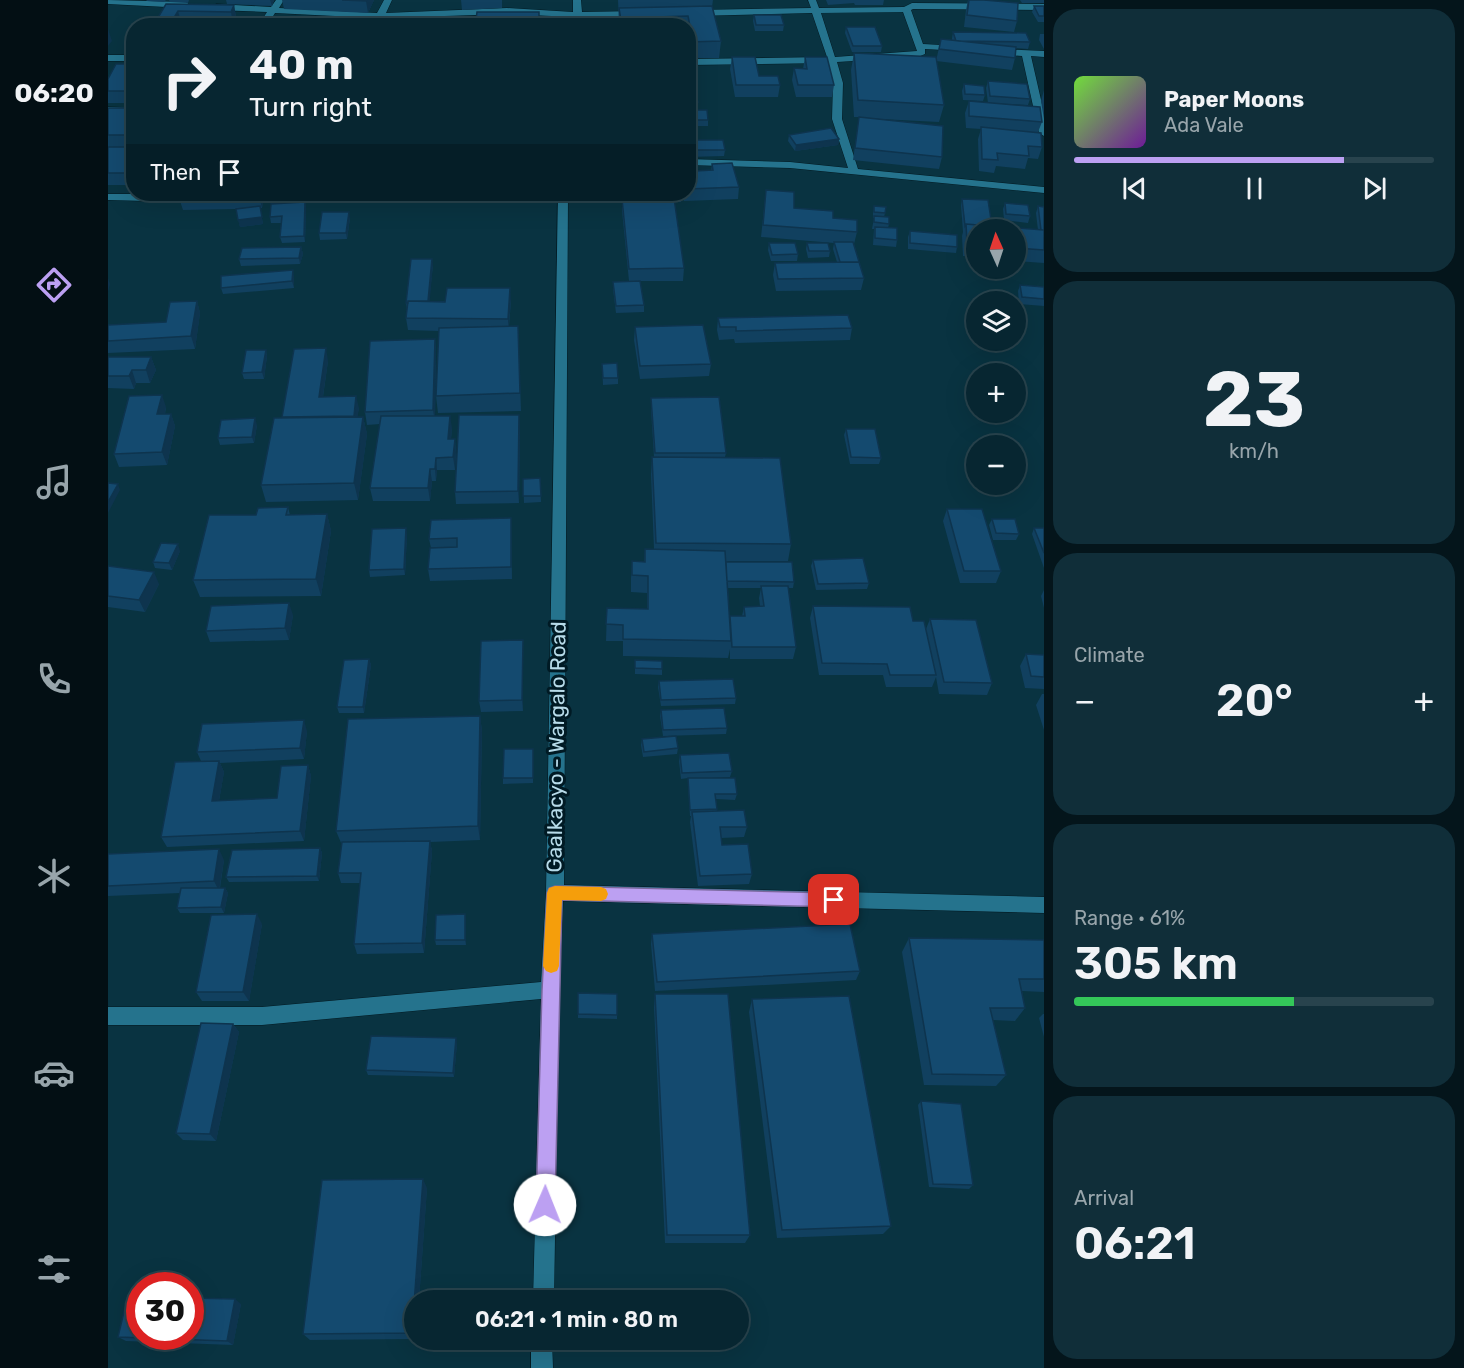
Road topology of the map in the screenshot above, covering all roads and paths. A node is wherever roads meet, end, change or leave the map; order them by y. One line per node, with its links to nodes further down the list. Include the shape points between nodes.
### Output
1 (280, 0): 9 (street)
2 (388, 0): 14 (street)
3 (577, 0): 13 (street)
4 (812, 0): 10 (street)
5 (108, 1): 9 (street)
6 (938, 4): 7 (street); 8 (street)
7 (1044, 7)
8 (906, 9): 10 (street); 16 (street)
9 (273, 10): 14 (street); 15 (street)
10 (816, 11): 11 (street); 23 (street)
11 (685, 13)
12 (649, 14): 13 (street)
13 (578, 15): 14 (street, via 507,11)
14 (380, 16)
15 (268, 18)
16 (920, 46): 17 (street); 23 (street, via 922,52 913,55)
17 (970, 50)
18 (981, 51): 20 (street)
19 (1044, 54): 20 (street)
20 (1026, 55): 27 (street)
21 (108, 58): 22 (street)
22 (126, 58)
23 (832, 60): 24 (street); 29 (street, via 838,83 837,119)
24 (696, 62)
25 (108, 110): 26 (street)
26 (126, 111)
27 (1044, 132)
28 (696, 162): 29 (street, via 790,165)
29 (854, 172): 30 (street)
30 (1044, 189)
31 (108, 197): 32 (street)
32 (126, 197)
33 (563, 201): 34 (street, Gaalkacyo - Wargalo Road)
34 (555, 893): 35 (street); 36 (street, Gaalkacyo - Wargalo Road)
35 (1044, 905)
36 (550, 990): 37 (street, via 262,1016); 38 (street, Gaalkacyo - Wargalo Road)
37 (108, 1016)
38 (543, 1290)
39 (542, 1350): 40 (street)
40 (542, 1368)

